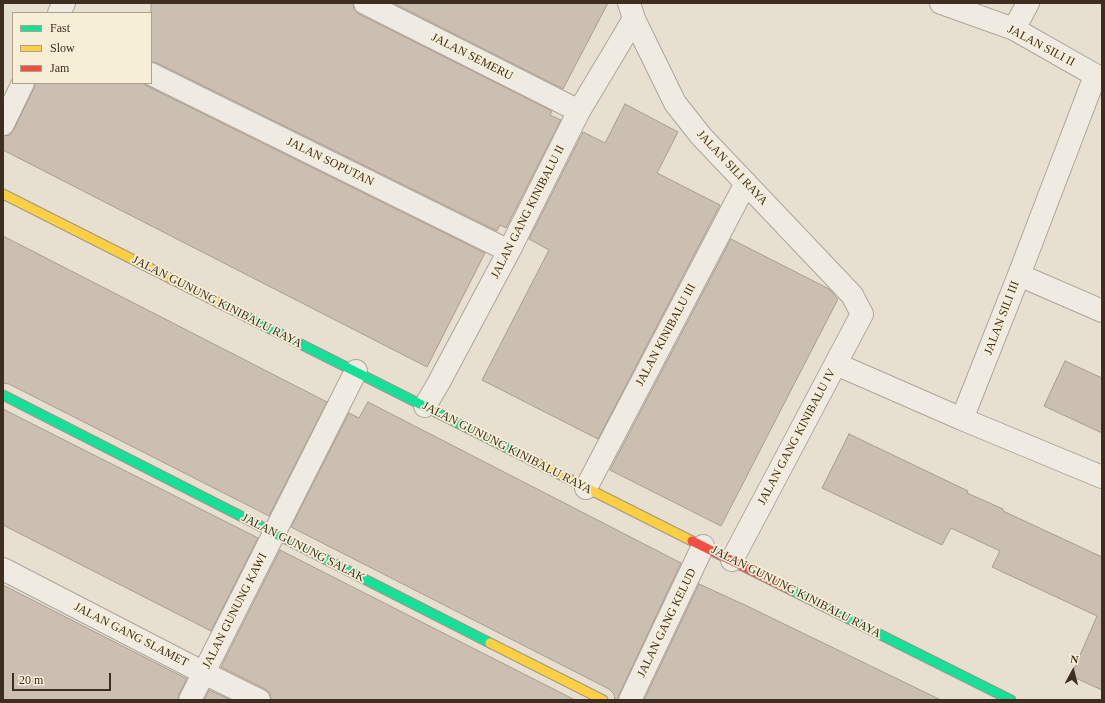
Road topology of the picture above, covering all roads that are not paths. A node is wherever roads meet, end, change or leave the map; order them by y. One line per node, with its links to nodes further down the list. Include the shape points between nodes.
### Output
1 (64, 3): 6 (street)
2 (365, 3): 11 (street, JALAN SEMERU)
3 (941, 3): 7 (street, JALAN SILI II)
4 (1028, 3): 7 (street)
5 (632, 11): 11 (street, JALAN GANG KINIBALU II); 13 (street, JALAN SILI RAYA, via 675,102 701,136)
6 (60, 12)
7 (1014, 30): 9 (street, JALAN SILI II)
8 (152, 74): 15 (street, JALAN SOPUTAN)
9 (1098, 77): 16 (street, JALAN SILI III)
10 (23, 84): 12 (street)
11 (579, 111): 15 (street, JALAN GANG KINIBALU II)
12 (3, 124)
13 (746, 183): 18 (street, JALAN SILI RAYA, via 852,295); 25 (street, JALAN KINIBALU III)
14 (3, 194): 20 (street, JALAN GUNUNG KINIBALU RAYA)
15 (509, 251): 22 (street, JALAN GANG KINIBALU II)
16 (1019, 275): 17 (street); 23 (street, JALAN SILI III)
17 (1102, 311)
18 (862, 314): 19 (street, JALAN GANG KINIBALU IV)
19 (836, 364): 23 (street); 28 (street, JALAN GANG KINIBALU IV)
20 (356, 371): 22 (street, JALAN GUNUNG KINIBALU RAYA); 26 (street, JALAN GUNUNG KAWI)
21 (3, 395): 26 (street, JALAN GUNUNG SALAK)
22 (425, 406): 25 (street, JALAN GUNUNG KINIBALU RAYA)
23 (962, 419): 24 (street)
24 (1102, 477)
25 (586, 488): 27 (street, JALAN GUNUNG KINIBALU RAYA)
26 (274, 533): 30 (street, JALAN GUNUNG KAWI); 33 (street, JALAN GUNUNG SALAK)
27 (703, 546): 28 (street, JALAN GUNUNG KINIBALU RAYA); 34 (street, JALAN GANG KELUD)
28 (732, 560): 35 (street, JALAN GUNUNG KINIBALU RAYA)
29 (3, 569): 30 (street, JALAN GANG SLAMET)
30 (204, 673): 31 (street, JALAN GUNUNG KAWI); 32 (street, JALAN GANG SLAMET)
31 (190, 700)
32 (260, 700)
33 (603, 700)
34 (630, 700)
35 (1011, 700)

